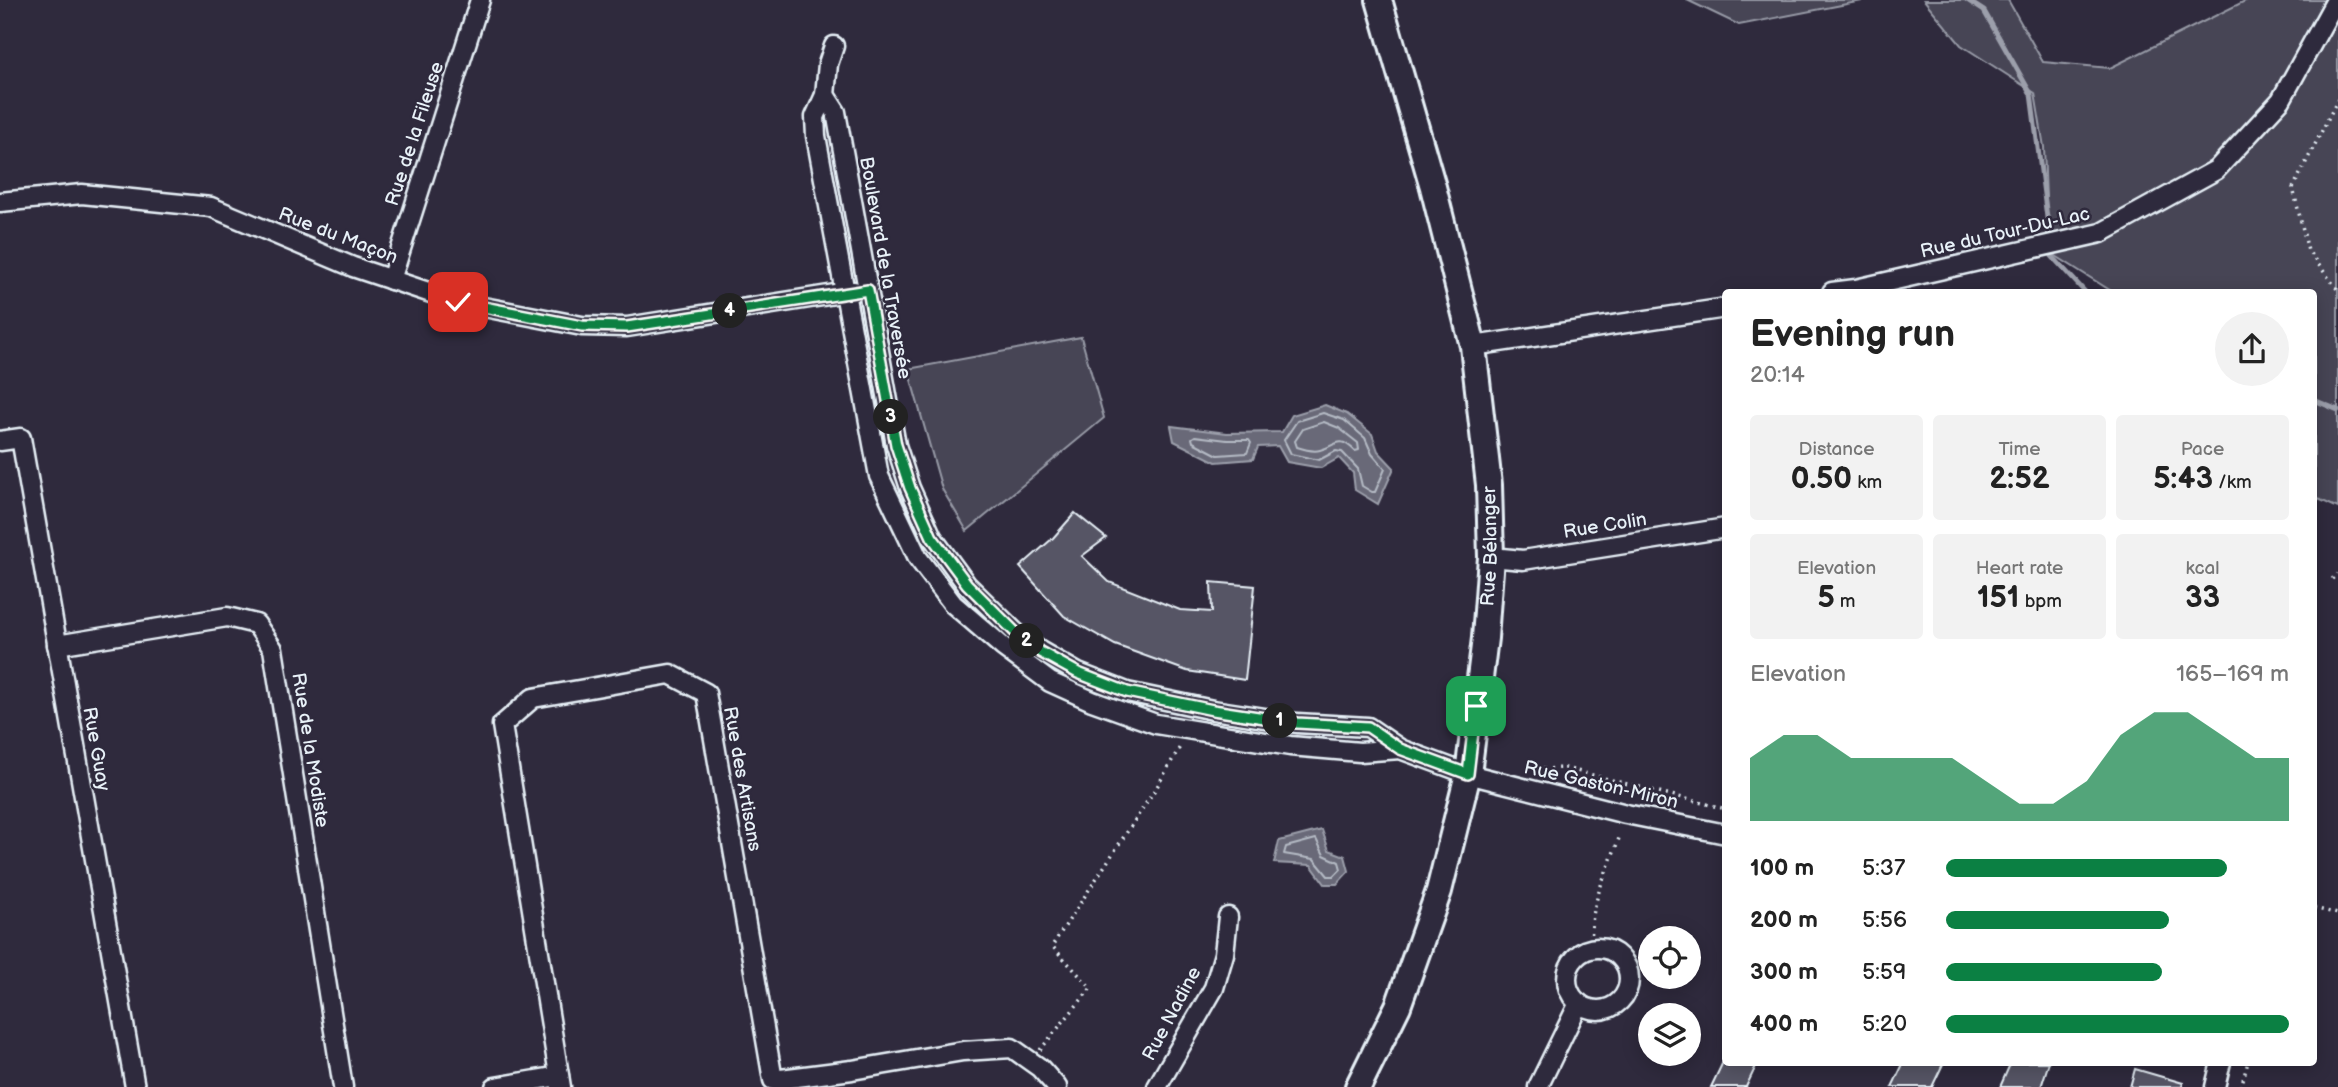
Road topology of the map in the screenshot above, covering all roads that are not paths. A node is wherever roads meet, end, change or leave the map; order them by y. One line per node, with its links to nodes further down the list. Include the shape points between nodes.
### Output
1 (480, 0): 7 (street, Rue de la Fileuse)
2 (1379, 0): 12 (street, Rue Bélanger)
3 (2336, 0): 8 (street, Rue du Tour-Du-Lac, via 2281,100 2216,170 2101,233)
4 (834, 46): 5 (street, Boulevard de la Traversée)
5 (825, 95): 9 (street, Boulevard de la Traversée, via 836,112); 10 (street, Boulevard de la Traversée, via 815,117 816,136)
6 (0, 202): 7 (street, Rue du Maçon, via 82,194 211,207)
7 (391, 280): 10 (street, Rue du Maçon, via 458,302 582,326 627,327)
8 (1856, 289)
9 (868, 290): 10 (street, Rue du Maçon); 17 (street, Boulevard de la Traversée, via 896,445 910,488 932,537 967,584 1014,631 1078,673 1127,692 1297,723 1368,727)
10 (844, 292): 17 (street, Boulevard de la Traversée, via 879,477 918,558 953,604 1003,647 1050,682 1156,724 1318,749)
11 (1722, 309): 12 (street)
12 (1473, 346): 15 (street, Rue Bélanger, via 1489,485)
13 (0, 442): 16 (street, Rue Guay, via 21,438)
14 (1722, 529): 15 (street, Rue Colin, via 1523,560)
15 (1491, 556): 18 (street, Rue Bélanger)
16 (57, 645): 26 (street, Rue Guay); 27 (street, Rue de la Modiste, via 227,617 256,624 273,649)
17 (1400, 749): 18 (street, Boulevard de la Traversée)
18 (1468, 774): 19 (street, Rue Gaston-Miron); 31 (street, Rue Bélanger, via 1439,891 1398,1006)
19 (1722, 833)
20 (1228, 917): 30 (street, Rue Nadine, via 1214,988)
21 (1579, 1003): 21 (street, via 1598,1010 1624,995 1628,986 1621,957 1593,948 1583,951 1569,966 1568,986); 32 (street)
22 (2220, 1066): 33 (street)
23 (851, 1078): 25 (street, Rue des Artisans); 29 (street, Rue des Artisans, via 963,1052 1012,1048)
24 (560, 1081): 25 (street, Rue des Artisans, via 502,725 534,698 670,674 706,693); 28 (street)
25 (774, 1084)
26 (135, 1087)
27 (343, 1087)
28 (495, 1087)
29 (1057, 1087)
30 (1157, 1087)
31 (1358, 1087)
32 (1538, 1087)
33 (2215, 1087)

